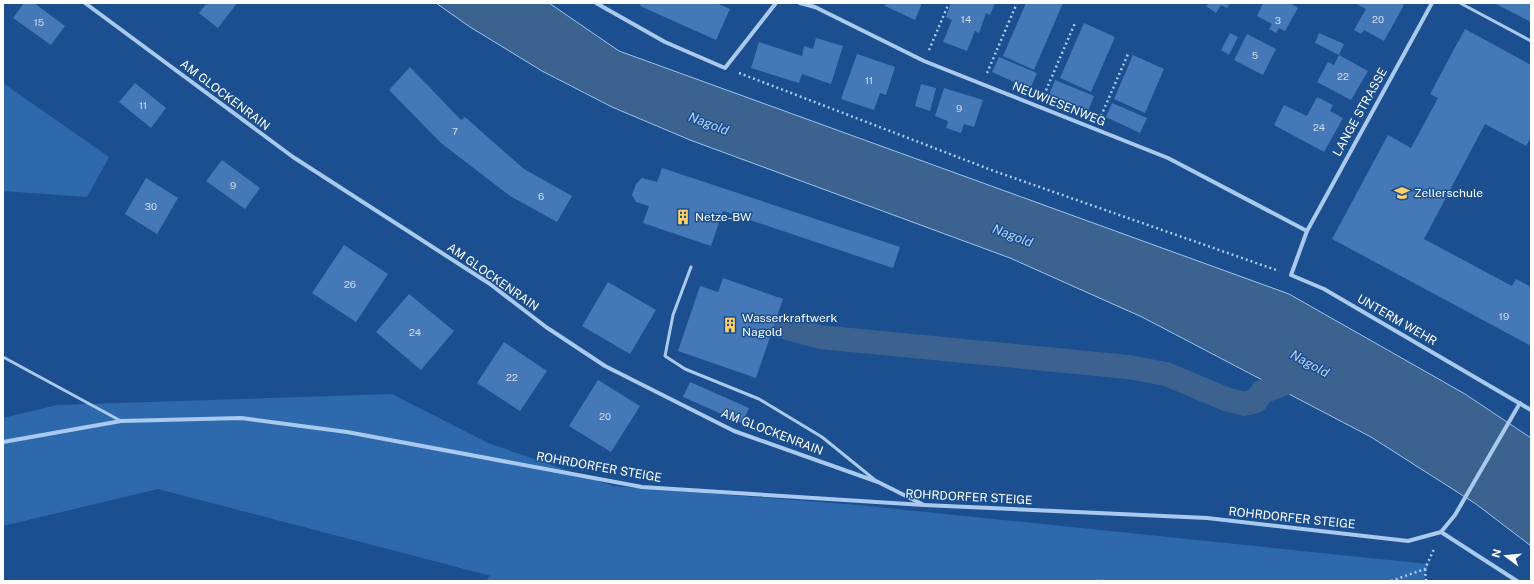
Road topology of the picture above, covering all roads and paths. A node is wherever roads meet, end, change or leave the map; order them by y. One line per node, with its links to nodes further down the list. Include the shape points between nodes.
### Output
1 (85, 3): 25 (street, AM GLOCKENRAIN, via 293,157 490,284 546,327 604,366 734,431)
2 (596, 3): 13 (street, via 665,42)
3 (776, 3): 13 (street)
4 (800, 3): 12 (street, NEUWIESENWEG, via 815,7)
5 (950, 3): 12 (path)
6 (1017, 3): 14 (path)
7 (1432, 3): 17 (street, LANGE STRASSE)
8 (1460, 3): 10 (lane)
9 (1075, 22): 15 (path)
10 (1531, 41)
11 (1128, 54): 16 (path)
12 (924, 61): 14 (street, NEUWIESENWEG)
13 (725, 68): 19 (path, via 994,171)
14 (982, 84): 15 (street, NEUWIESENWEG)
15 (1039, 107): 16 (street, NEUWIESENWEG)
16 (1096, 130): 17 (street, NEUWIESENWEG, via 1168,158)
17 (1307, 231): 19 (street)
18 (691, 266): 25 (lane, via 673,315 665,356 685,369 759,399 822,437)
19 (1291, 275): 21 (street, UNTERM WEHR, via 1324,289)
20 (3, 357): 23 (lane)
21 (1520, 403): 22 (street, UNTERM WEHR); 27 (street, via 1455,515)
22 (1531, 410)
23 (121, 421): 24 (street, ROHRDORFER STEIGE); 26 (street, ROHRDORFER STEIGE, via 241,418 347,432 642,487)
24 (3, 442)
25 (878, 482): 26 (street, AM GLOCKENRAIN)
26 (924, 505): 27 (street, ROHRDORFER STEIGE, via 1208,518 1408,541)
27 (1441, 532): 28 (path); 33 (street)
28 (1425, 569): 31 (path); 32 (path)
29 (1097, 581): 30 (path)
30 (1106, 581)
31 (1390, 581)
32 (1426, 581)
33 (1517, 581)

